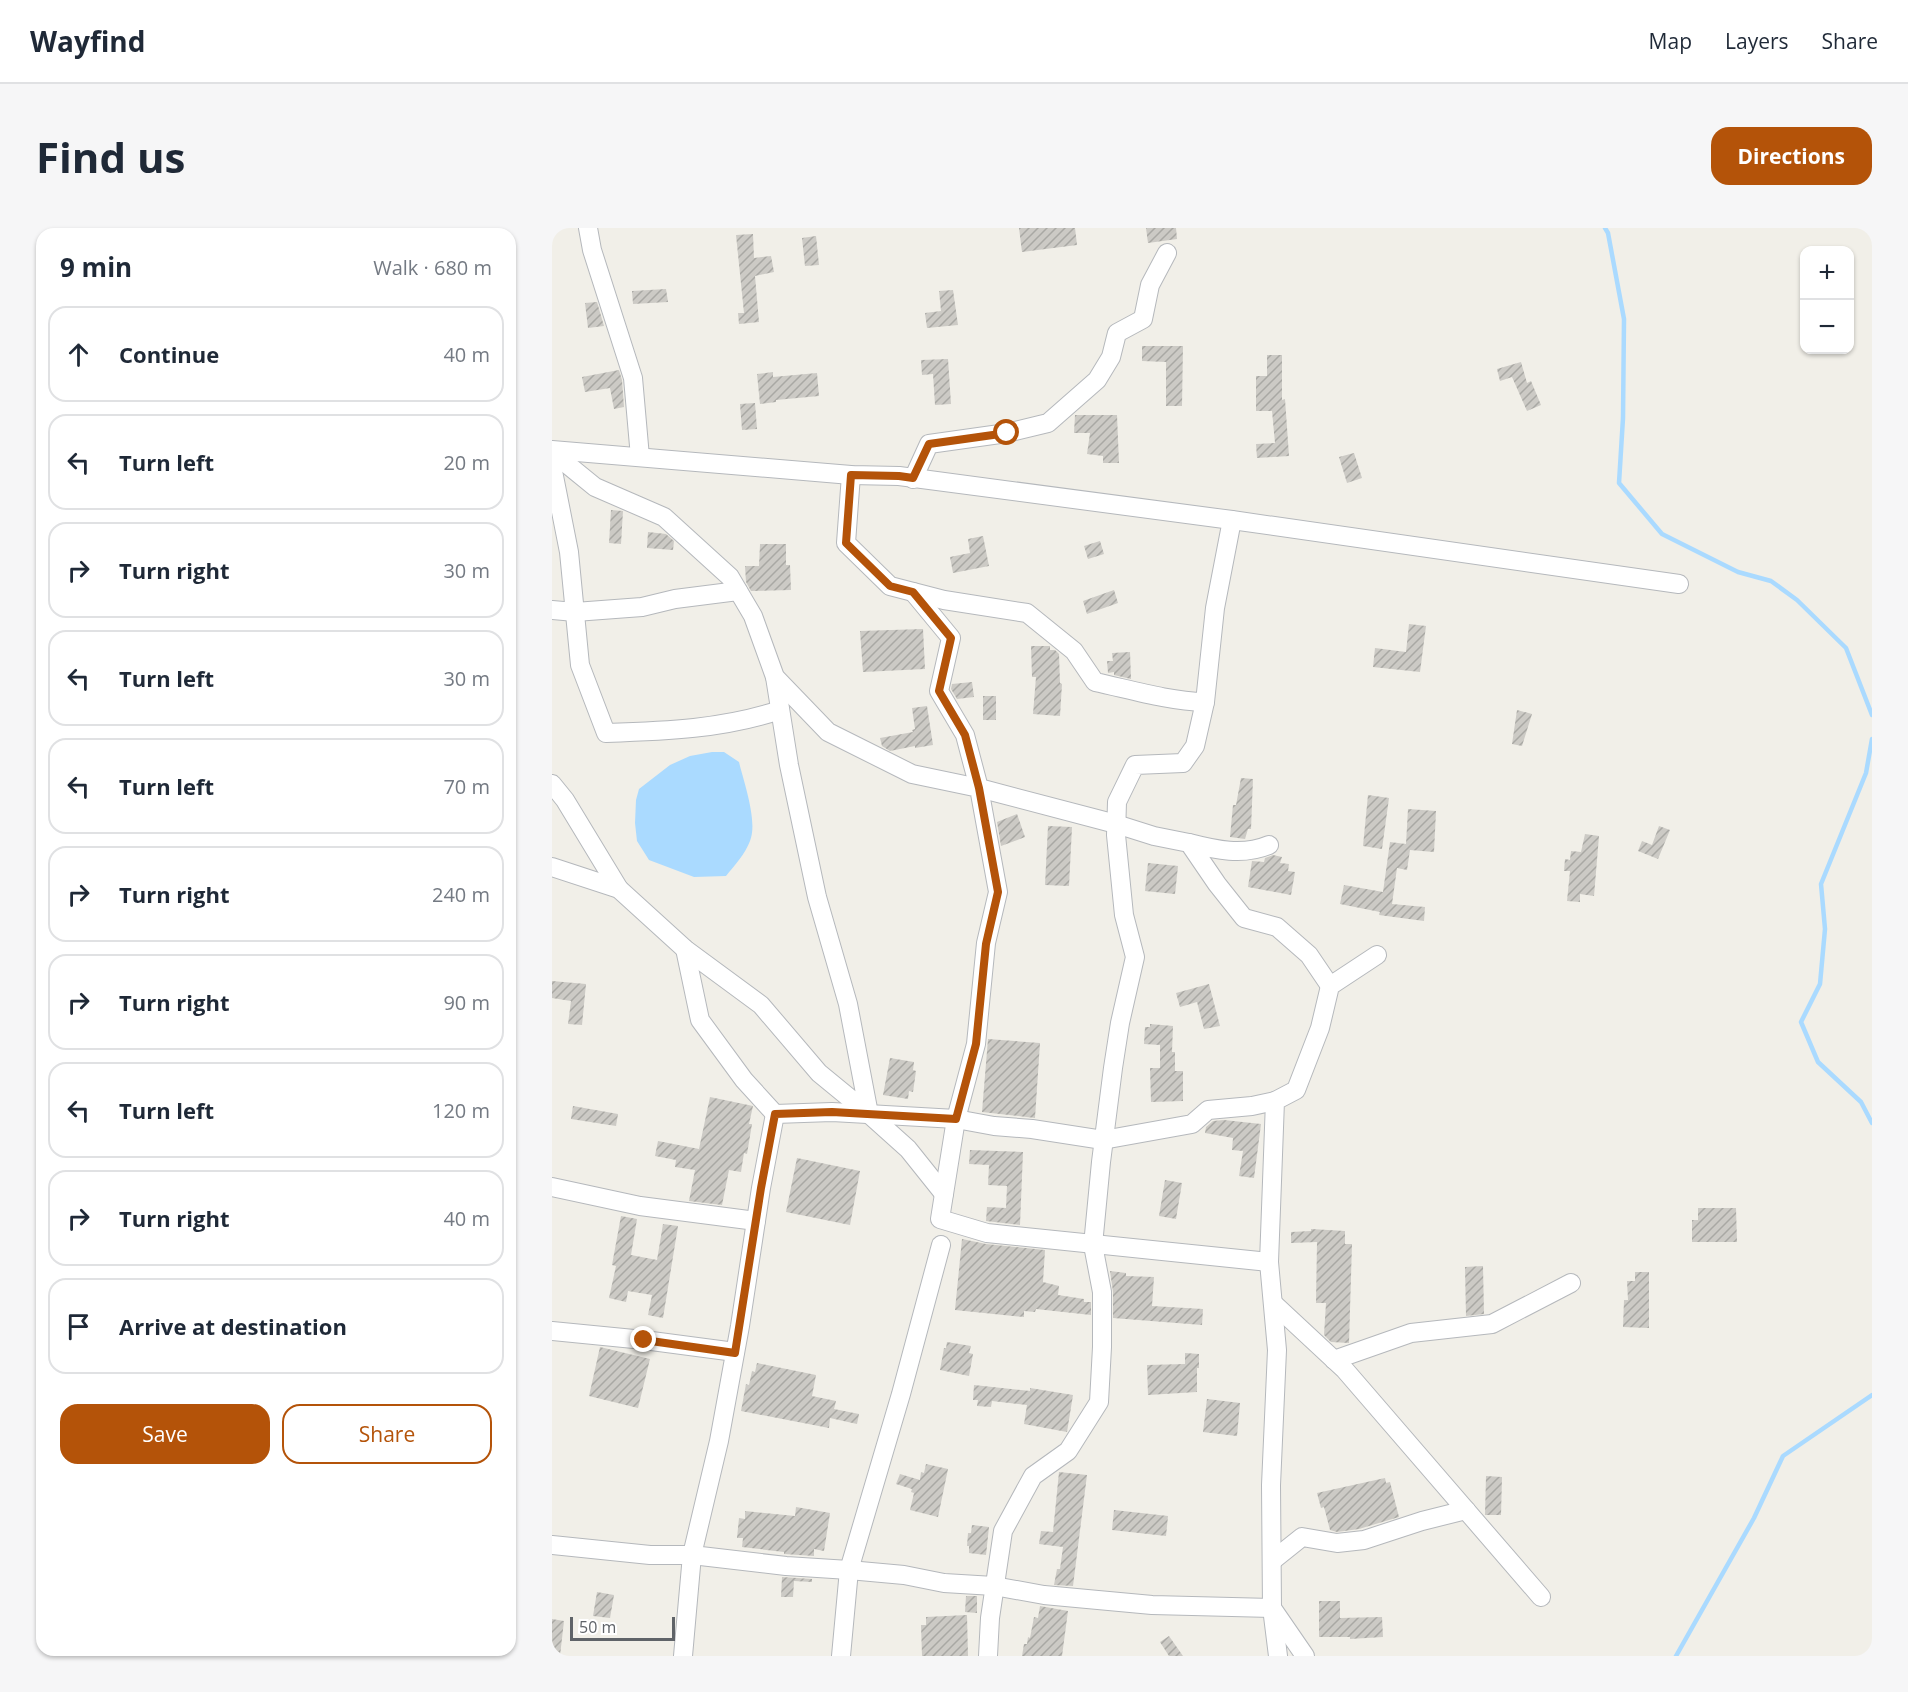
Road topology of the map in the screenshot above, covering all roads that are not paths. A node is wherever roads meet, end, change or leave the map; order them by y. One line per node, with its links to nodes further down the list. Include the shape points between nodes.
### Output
1 (588, 228): 4 (street, via 633,378)
2 (1167, 252): 7 (street, via 1150,285 1143,319 1117,333 1111,357 1097,380 1048,423 929,444)
3 (552, 451): 4 (street); 10 (street, via 596,487 664,517 730,577)
4 (640, 457): 6 (street)
5 (552, 466): 13 (street, via 569,552)
6 (851, 475): 7 (street); 11 (street, via 846,543 890,586)
7 (913, 478): 8 (street)
8 (1232, 520): 9 (street); 15 (street, via 1215,608)
9 (1679, 584)
10 (738, 591): 13 (street, via 642,607); 14 (street, via 753,616)
11 (913, 592): 15 (street, via 1027,613 1074,651 1095,682); 18 (street, via 951,638 939,691 965,735)
12 (552, 610): 13 (street)
13 (575, 612): 16 (street, via 580,665 606,733 692,729)
14 (775, 677): 16 (street); 18 (street, via 828,732 912,774)
15 (1205, 702): 19 (street, via 1195,746 1183,763 1135,765 1117,802)
16 (780, 710): 29 (street, via 817,897 848,1004)
17 (552, 784): 23 (street)
18 (979, 788): 19 (street); 30 (street, via 998,892 986,944 976,1044)
19 (1116, 824): 20 (street); 31 (street, via 1124,915 1135,957)
20 (1190, 843): 21 (street, via 1241,851); 26 (street, via 1244,918 1277,927 1309,955)
21 (1269, 845)
22 (552, 867): 23 (street)
23 (619, 889): 24 (street)
24 (685, 949): 28 (street, via 700,1020 744,1080); 29 (street, via 761,1005 819,1073)
25 (1377, 955): 26 (street)
26 (1330, 986): 27 (street, via 1320,1029 1296,1090)
27 (1275, 1101): 31 (street, via 1208,1110 1192,1124); 37 (street)
28 (775, 1114): 29 (street); 34 (street)
29 (868, 1114): 30 (street); 33 (street, via 908,1149)
30 (956, 1119): 31 (street); 33 (street)
31 (1103, 1140): 36 (street)
32 (552, 1187): 34 (street, via 640,1206)
33 (944, 1194): 36 (street, via 940,1219 987,1233)
34 (756, 1221): 41 (street)
35 (941, 1245): 47 (street)
36 (1093, 1245): 37 (street); 48 (street, via 1102,1292 1099,1402 1068,1451 1033,1476 1003,1531)
37 (1269, 1262): 39 (street)
38 (1571, 1283): 42 (street, via 1492,1324 1411,1333)
39 (1273, 1303): 42 (street); 46 (street, via 1277,1350)
40 (552, 1331): 41 (street)
41 (735, 1353): 45 (street)
42 (1334, 1360): 43 (street)
43 (1466, 1510): 46 (street, via 1364,1540 1336,1543 1302,1537); 49 (street)
44 (552, 1545): 45 (street, via 650,1556)
45 (692, 1555): 47 (street); 51 (street)
46 (1272, 1561): 50 (street)
47 (849, 1570): 48 (street); 52 (street)
48 (994, 1586): 50 (street, via 1152,1605); 53 (street)
49 (1541, 1597)
50 (1272, 1608): 54 (street); 55 (street)
51 (683, 1656)
52 (841, 1656)
53 (988, 1656)
54 (1278, 1656)
55 (1305, 1656)

